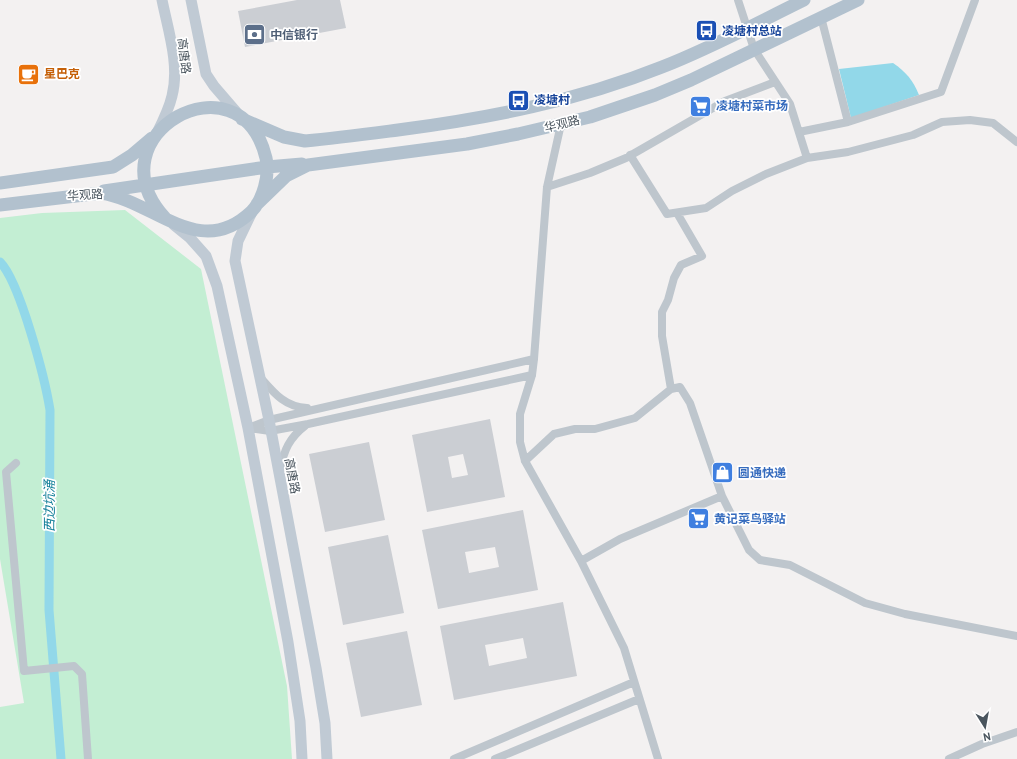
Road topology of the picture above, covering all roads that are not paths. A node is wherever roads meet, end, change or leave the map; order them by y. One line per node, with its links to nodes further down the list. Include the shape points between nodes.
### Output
1 (162, 0): 15 (street, 高唐路, via 174,60 174,82 169,106)
2 (191, 0): 11 (street, 高唐路, via 206,74)
3 (738, 0): 8 (street)
4 (804, 0): 8 (main road, 华观路)
5 (858, 0): 7 (main road, 华观路)
6 (975, 0): 12 (street, via 941,92)
7 (821, 17): 9 (main road, 华观路); 12 (street)
8 (747, 29): 9 (street); 11 (main road, 华观路, via 664,67 622,82 557,102 496,115 305,141 284,137)
9 (754, 50): 10 (street); 13 (main road, 华观路, via 655,95)
10 (775, 82): 14 (street, via 790,104); 17 (street, via 725,102)
11 (242, 119): 15 (main road, 华观路, via 228,111 198,108 180,114 166,123); 20 (main road, via 260,140)
12 (848, 122): 14 (street)
13 (561, 124): 19 (main road, 华观路, via 467,144); 23 (street)
14 (799, 132): 18 (street)
15 (155, 135): 21 (main road, 华观路, via 113,167); 22 (main road, via 146,161)
16 (1017, 142): 18 (street, via 993,123 970,120 942,122 914,135 848,152)
17 (630, 155): 23 (street, via 590,173); 27 (street, via 667,214)
18 (807, 158): 27 (street, via 752,181 706,208)
19 (317, 163): 20 (main road); 25 (main road, 华观路, via 297,169 286,176)
20 (267, 167): 22 (main road); 25 (main road, via 264,187)
21 (0, 183)
22 (146, 183): 24 (main road); 28 (main road, via 155,205)
23 (547, 187): 29 (street)
24 (88, 193): 26 (main road, 华观路); 28 (main road, 华观路, via 116,195)
25 (257, 204): 28 (main road, 华观路, via 241,221 226,228 207,232 188,229); 31 (street, 高唐路, via 238,241 235,261)
26 (0, 205)
27 (677, 213): 32 (street, via 702,256 681,266 662,312 662,336)
28 (165, 218): 36 (street, via 198,246 214,273)
29 (534, 359): 30 (street); 33 (street)
30 (532, 375): 34 (street); 37 (street, via 520,414 520,442)
31 (260, 377): 33 (street, via 283,401 292,406); 35 (street, 高唐路)
32 (671, 389): 37 (street, via 635,418 595,429 575,429 554,434); 40 (street, via 680,388 690,403)
33 (316, 409): 35 (street)
34 (308, 424): 35 (street); 39 (street, via 296,432 287,444)
35 (270, 425): 36 (street); 39 (street, 高唐路)
36 (248, 428): 47 (street, via 292,664)
37 (525, 461): 41 (street)
38 (16, 463): 46 (street, via 6,472 24,671 73,666 82,674)
39 (279, 475): 48 (street, 高唐路, via 316,668)
40 (722, 496): 41 (street, via 620,539); 42 (street, via 749,550 760,560 790,565 865,603 905,614)
41 (581, 561): 43 (street, via 624,648)
42 (1017, 636)
43 (634, 682): 44 (street); 49 (street)
44 (639, 699): 50 (street); 51 (street)
45 (1017, 732): 52 (street)
46 (88, 759)
47 (302, 759)
48 (327, 759)
49 (454, 759)
50 (496, 759)
51 (658, 759)
52 (949, 759)

